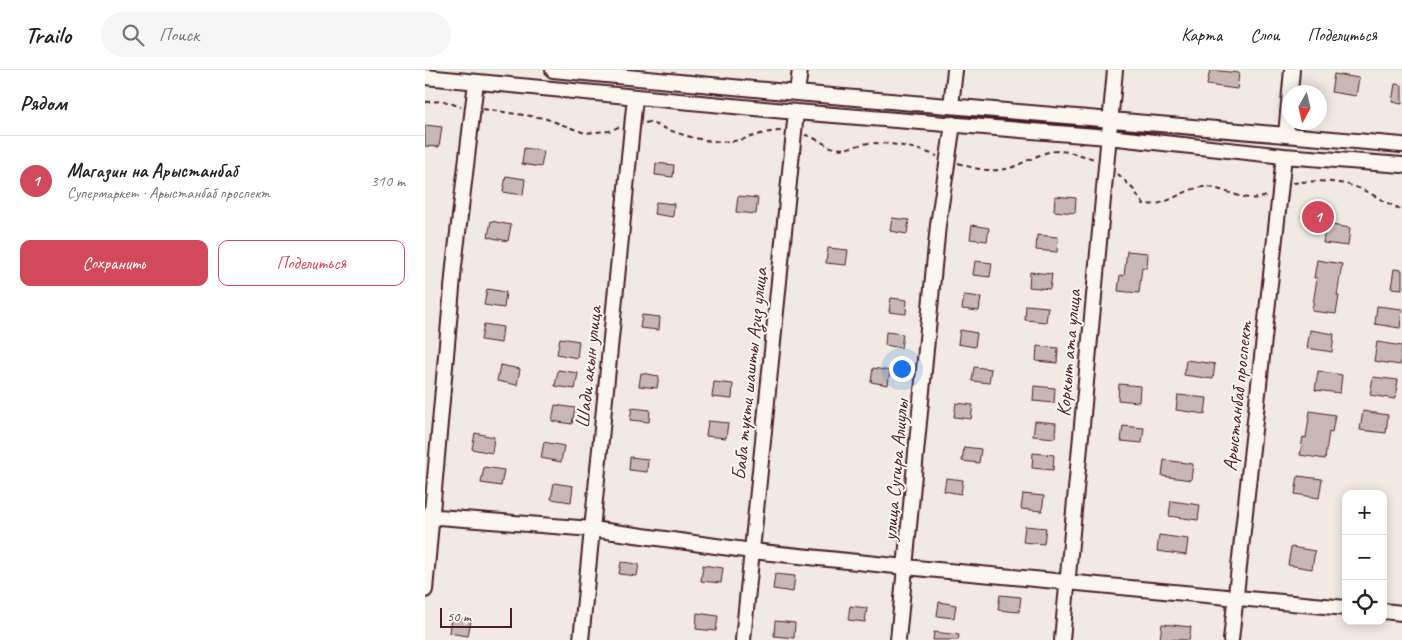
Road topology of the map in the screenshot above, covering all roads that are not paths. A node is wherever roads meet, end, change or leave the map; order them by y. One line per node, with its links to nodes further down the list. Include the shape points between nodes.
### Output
1 (553, 70): 6 (street)
2 (800, 70): 9 (street)
3 (955, 70): 11 (street)
4 (1115, 70): 13 (street, Коркыт ата улица)
5 (1292, 70): 15 (street)
6 (637, 74): 9 (street)
7 (425, 77): 8 (street)
8 (476, 82): 10 (street); 20 (street)
9 (797, 93): 11 (street)
10 (635, 98): 12 (street); 21 (street, Шади акын улица)
11 (951, 106): 13 (street)
12 (796, 112): 14 (street); 22 (street, Баба тукти шашты Азиз улица)
13 (1111, 119): 15 (street); 16 (street, Коркыт ата улица)
14 (953, 124): 16 (street); 23 (street, улица Сугира Алиулы, via 938,225)
15 (1286, 134): 17 (street)
16 (1108, 137): 18 (street); 24 (street, Коркыт ата улица)
17 (1402, 145)
18 (1284, 156): 19 (street); 26 (street, Арыстанбаб проспект)
19 (1402, 165)
20 (429, 516): 21 (street); 25 (street)
21 (592, 529): 22 (street); 30 (street, Шади акын улица)
22 (752, 551): 23 (street); 31 (street, Баба тукти шашты Азиз улица)
23 (905, 567): 24 (street); 32 (street, улица Сугира Алиулы)
24 (1067, 582): 26 (street); 33 (street, Коркыт ата улица)
25 (425, 590)
26 (1234, 598): 27 (street); 34 (street, Арыстанбаб проспект)
27 (1342, 608)
28 (1387, 611): 29 (street)
29 (1402, 613)
30 (581, 640)
31 (743, 640)
32 (898, 640)
33 (1062, 640)
34 (1231, 640)

